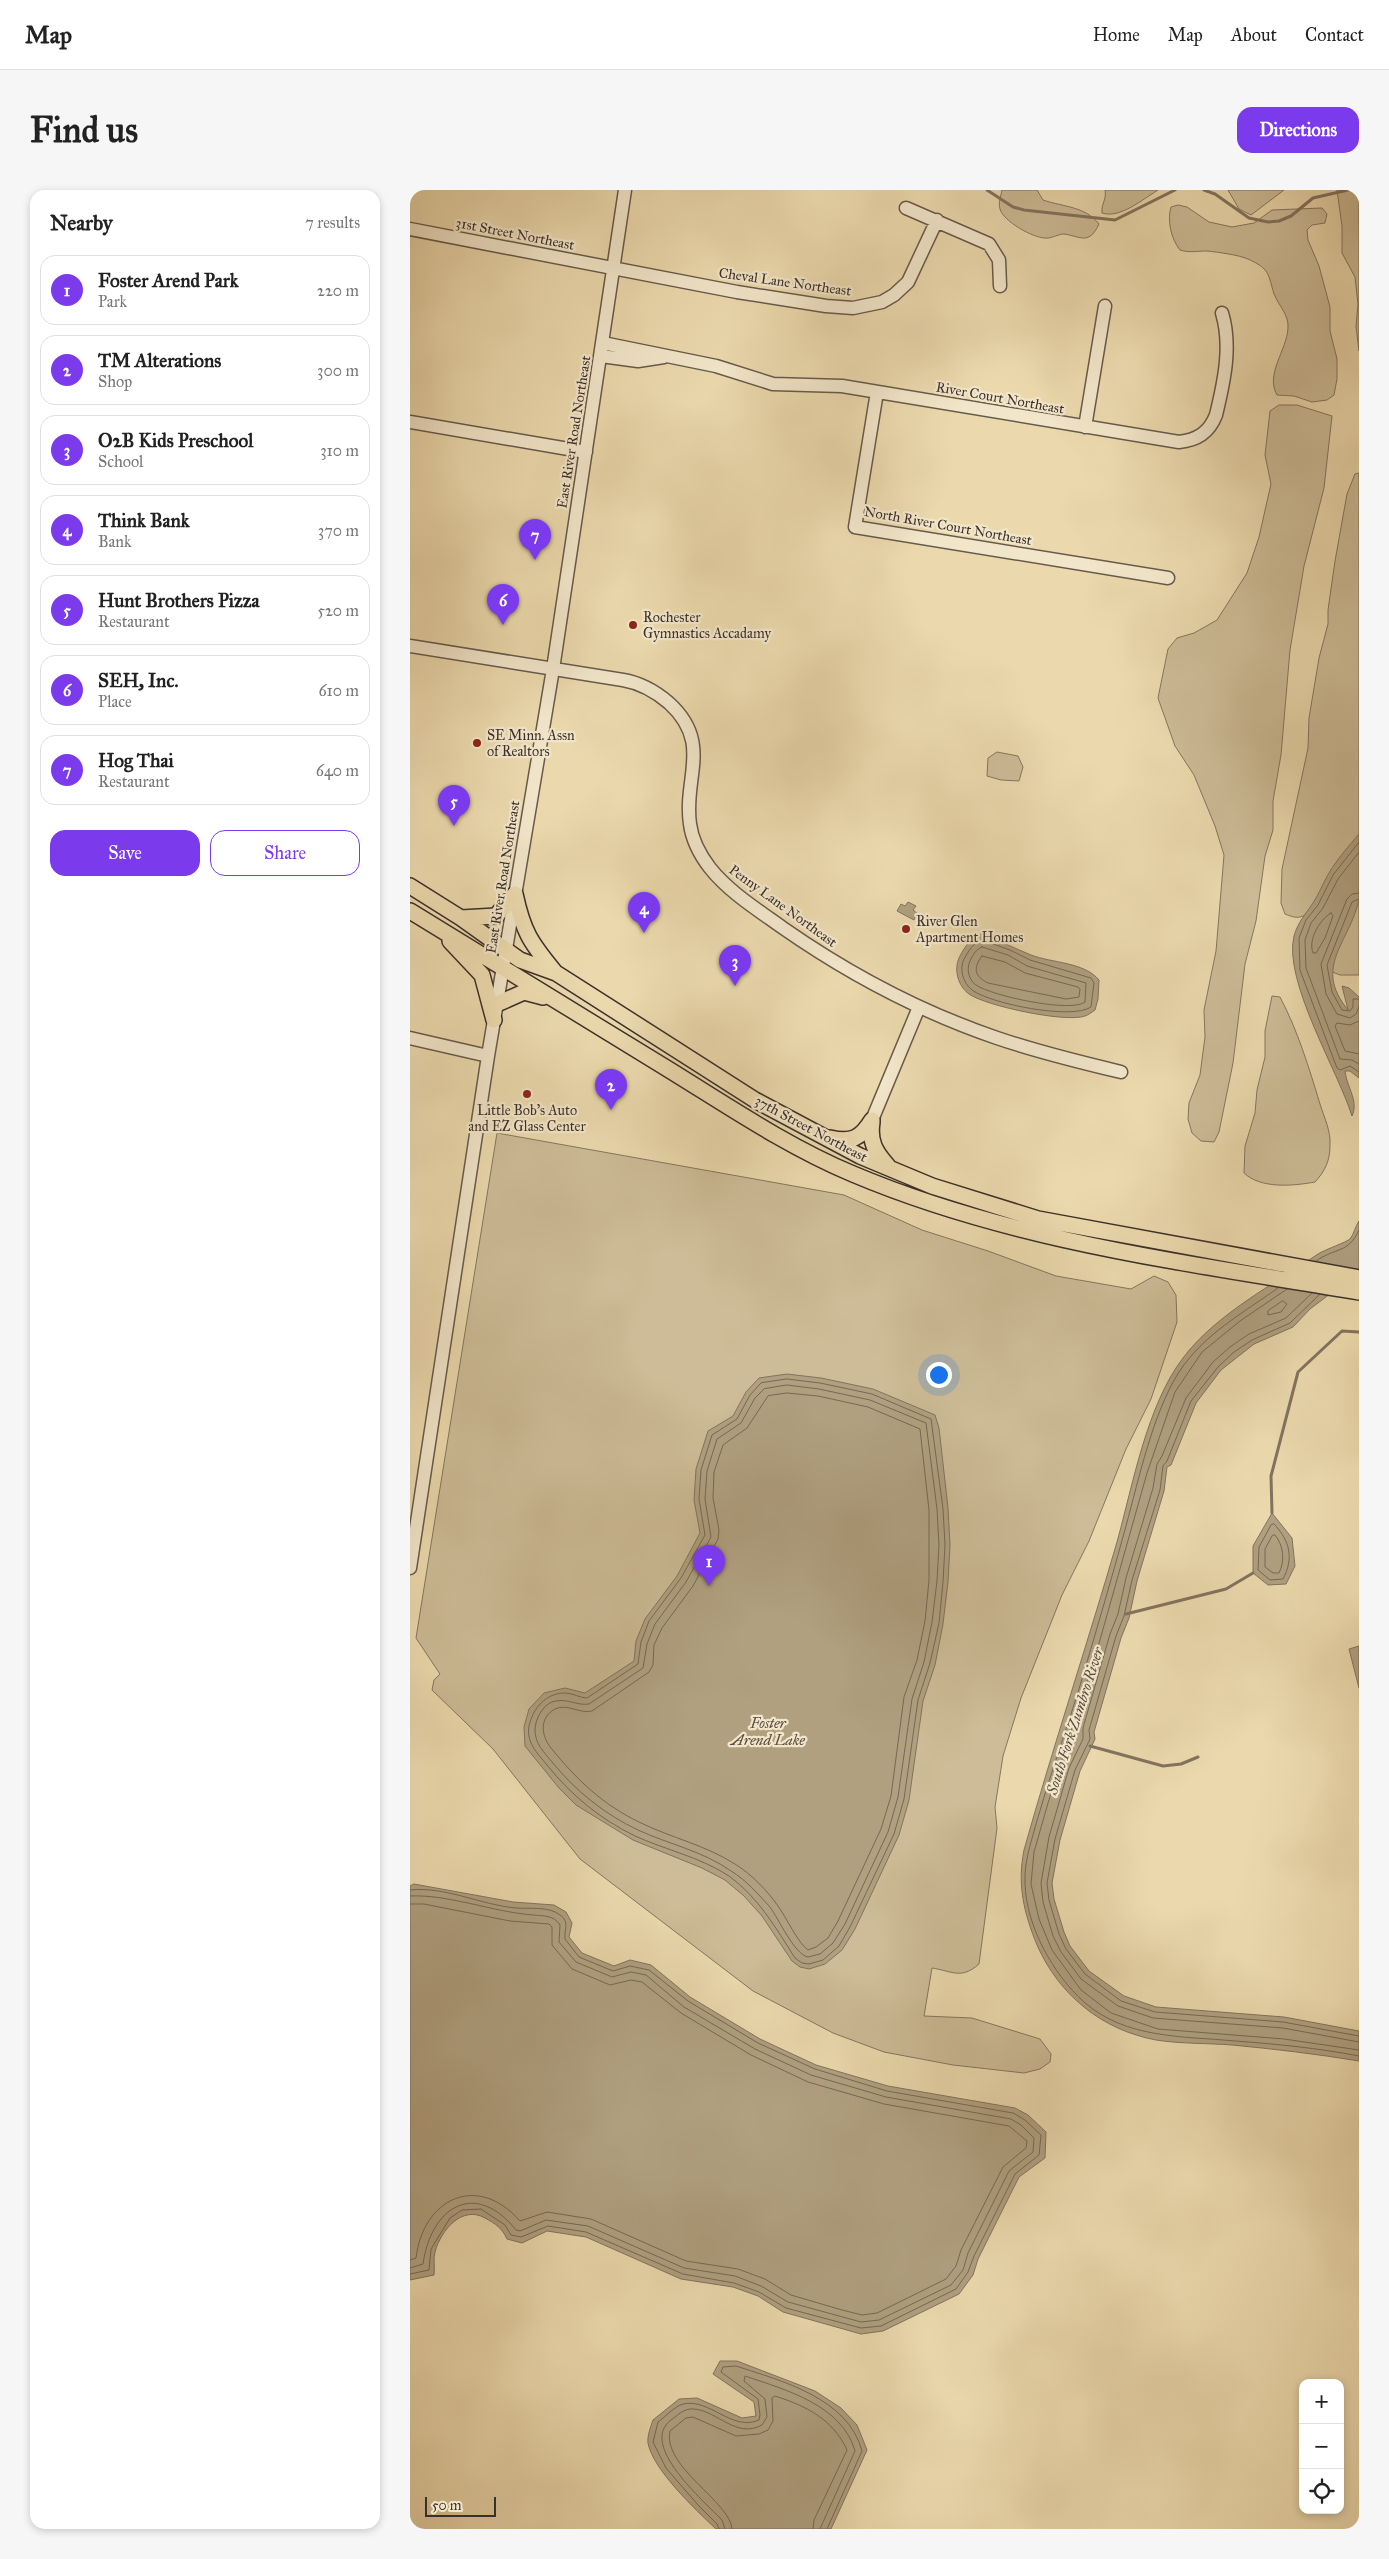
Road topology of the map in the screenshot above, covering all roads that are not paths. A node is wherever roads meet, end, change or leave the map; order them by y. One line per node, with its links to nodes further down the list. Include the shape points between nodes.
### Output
1 (626, 190): 5 (street, East River Road Northeast)
2 (906, 208): 3 (street)
3 (937, 220): 5 (street, Cheval Lane Northeast, via 908,282 882,302 862,307 843,308 790,301); 6 (street, via 981,239 993,248 999,260)
4 (410, 229): 5 (street, 31st Street Northeast)
5 (614, 268): 9 (street, East River Road Northeast)
6 (1000, 286)
7 (1105, 306): 14 (street)
8 (1222, 313): 14 (street, River Court Northeast, via 1228,334 1227,349 1216,415 1213,424 1202,435 1179,442)
9 (603, 343): 10 (street, East River Road Northeast); 11 (street, River Court Northeast)
10 (601, 356): 11 (street, River Court Northeast, via 638,361); 15 (street, East River Road Northeast)
11 (667, 357): 12 (street, River Court Northeast, via 716,366 773,384 833,385)
12 (877, 392): 14 (street, River Court Northeast); 16 (street, North River Court Northeast, via 855,527)
13 (410, 422): 15 (street)
14 (1085, 427)
15 (586, 452): 18 (street, East River Road Northeast)
16 (1168, 578)
17 (410, 646): 18 (street, Penny Lane Northeast)
18 (553, 669): 20 (street, East River Road Northeast); 29 (street, Penny Lane Northeast, via 635,682 655,692 674,708 688,729 693,748 694,771 689,809 692,833 701,854 717,876 816,950)
19 (410, 886): 22 (main road, 37th Street Northeast)
20 (515, 894): 22 (main road, via 496,916); 24 (street, East River Road Northeast); 26 (main road, via 530,942)
21 (410, 911): 23 (main road, 37th Street Northeast)
22 (461, 918): 24 (main road, 37th Street Northeast)
23 (443, 932): 25 (main road, 37th Street Northeast); 30 (main road, via 482,975)
24 (506, 950): 25 (street, East River Road Northeast); 26 (main road, 37th Street Northeast, via 520,960)
25 (504, 968): 27 (main road, 37th Street Northeast); 28 (street, East River Road Northeast)
26 (556, 973): 35 (main road, 37th Street Northeast)
27 (559, 1002): 28 (main road, via 524,992); 38 (main road, 37th Street Northeast, via 791,1144 897,1192 994,1224 1052,1238)
28 (498, 1004): 30 (street, East River Road Northeast)
29 (919, 1007): 33 (street, Penny Lane Northeast, via 998,1038); 34 (street)
30 (494, 1020): 32 (street, East River Road Northeast)
31 (410, 1038): 32 (street)
32 (488, 1056): 39 (street, East River Road Northeast)
33 (1121, 1072)
34 (872, 1120): 35 (main road, via 864,1133 847,1140 828,1138); 36 (main road, via 870,1139)
35 (798, 1124): 36 (main road, 37th Street Northeast)
36 (891, 1169): 37 (main road, 37th Street Northeast, via 940,1188 1038,1218)
37 (1359, 1278)
38 (1359, 1292)
39 (410, 1568)

